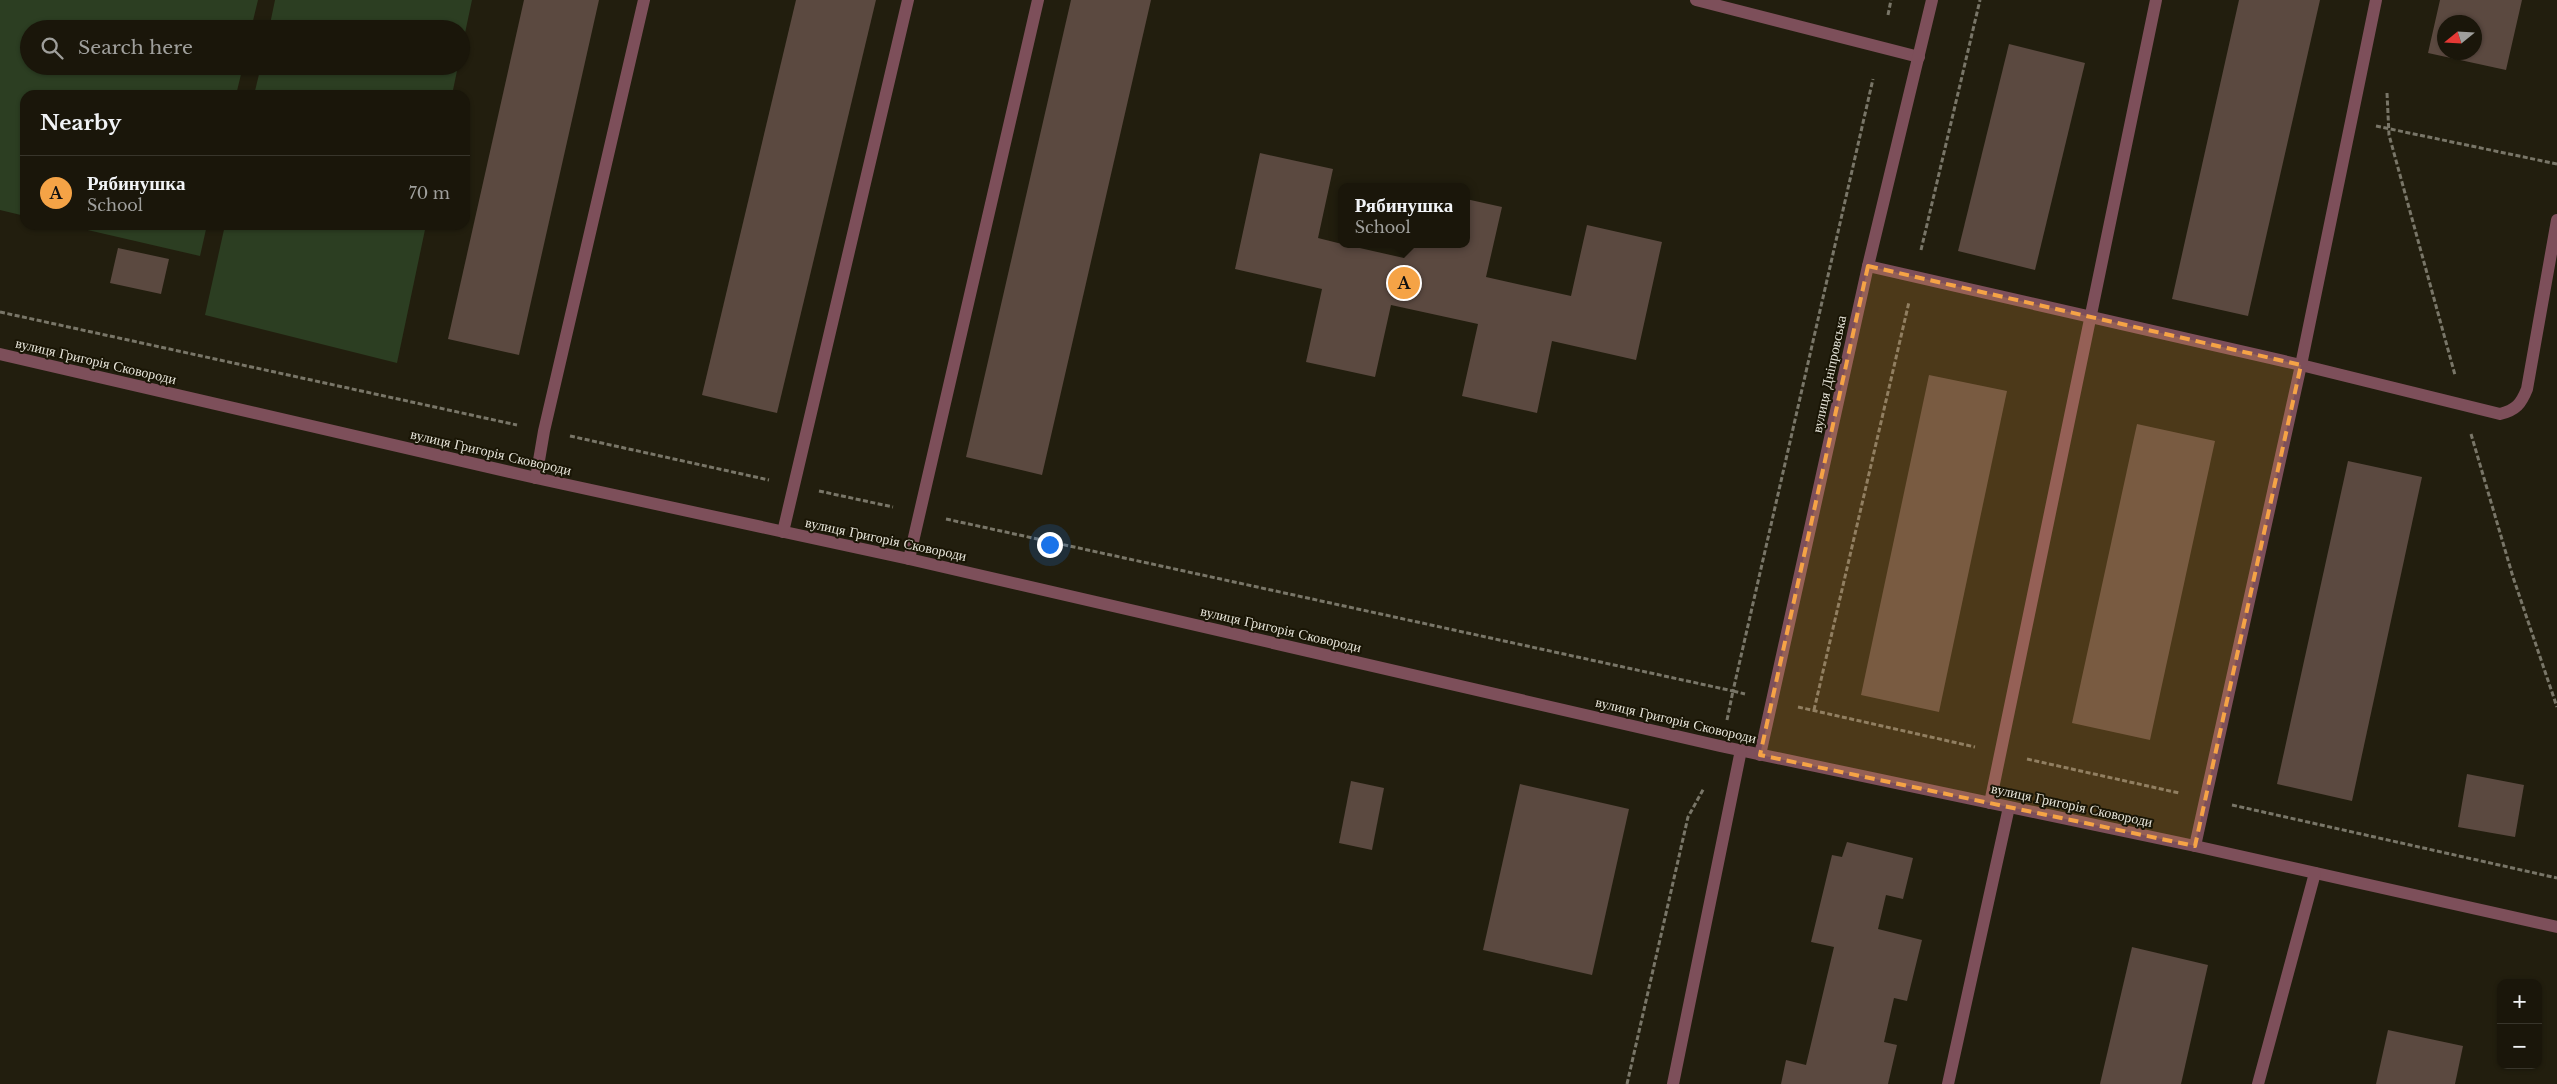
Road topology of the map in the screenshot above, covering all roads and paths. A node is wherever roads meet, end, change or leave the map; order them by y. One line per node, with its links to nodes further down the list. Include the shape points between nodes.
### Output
1 (644, 0): 26 (street)
2 (908, 0): 28 (street)
3 (1038, 0): 29 (street)
4 (1696, 0): 10 (street)
5 (1891, 0): 11 (path)
6 (1932, 0): 12 (street, вулиця Дніпровська)
7 (1980, 0): 20 (path)
8 (2156, 0): 22 (street)
9 (2376, 0): 15 (street)
10 (1720, 2): 12 (street)
11 (1888, 15)
12 (1919, 57): 19 (street, вулиця Дніпровська)
13 (1873, 79): 32 (path)
14 (2387, 89): 16 (path)
15 (2350, 121): 16 (path); 24 (street)
16 (2388, 129): 17 (path); 25 (path)
17 (2557, 164)
18 (2557, 220): 25 (street, via 2528,389 2521,404 2500,414)
19 (1868, 266): 20 (street); 40 (street, вулиця Дніпровська)
20 (1915, 277): 22 (street); 36 (path)
21 (0, 312): 26 (path)
22 (2092, 316): 24 (street); 39 (street)
23 (0, 354): 27 (street, вулиця Григорія Сковороди)
24 (2300, 365): 25 (street); 42 (street)
25 (2463, 406): 35 (path, via 2512,577)
26 (544, 431): 27 (street); 28 (path)
27 (536, 478): 30 (street, вулиця Григорія Сковороди)
28 (793, 485): 29 (path); 30 (street)
29 (921, 514): 31 (street); 32 (path)
30 (783, 532): 31 (street, вулиця Григорія Сковороди)
31 (909, 559): 38 (street, вулиця Григорія Сковороди)
32 (1733, 691): 33 (path); 37 (path)
33 (1753, 696)
34 (1795, 706): 36 (path)
35 (2557, 707)
36 (1814, 710): 39 (path)
37 (1726, 724)
38 (1741, 750): 40 (street, вулиця Григорія Сковороди); 50 (street)
39 (2001, 753): 42 (path); 43 (street)
40 (1760, 755): 43 (street, вулиця Григорія Сковороди)
41 (1706, 783): 49 (path, via 1688,817)
42 (2205, 799): 45 (street); 47 (path)
43 (1990, 803): 44 (street, вулиця Григорія Сковороди)
44 (2009, 807): 45 (street, вулиця Григорія Сковороди); 51 (street)
45 (2195, 846): 46 (street, вулиця Григорія Сковороди)
46 (2315, 873): 48 (street, вулиця Григорія Сковороди); 52 (street)
47 (2557, 878)
48 (2557, 927)
49 (1627, 1084)
50 (1673, 1084)
51 (1948, 1084)
52 (2258, 1084)

